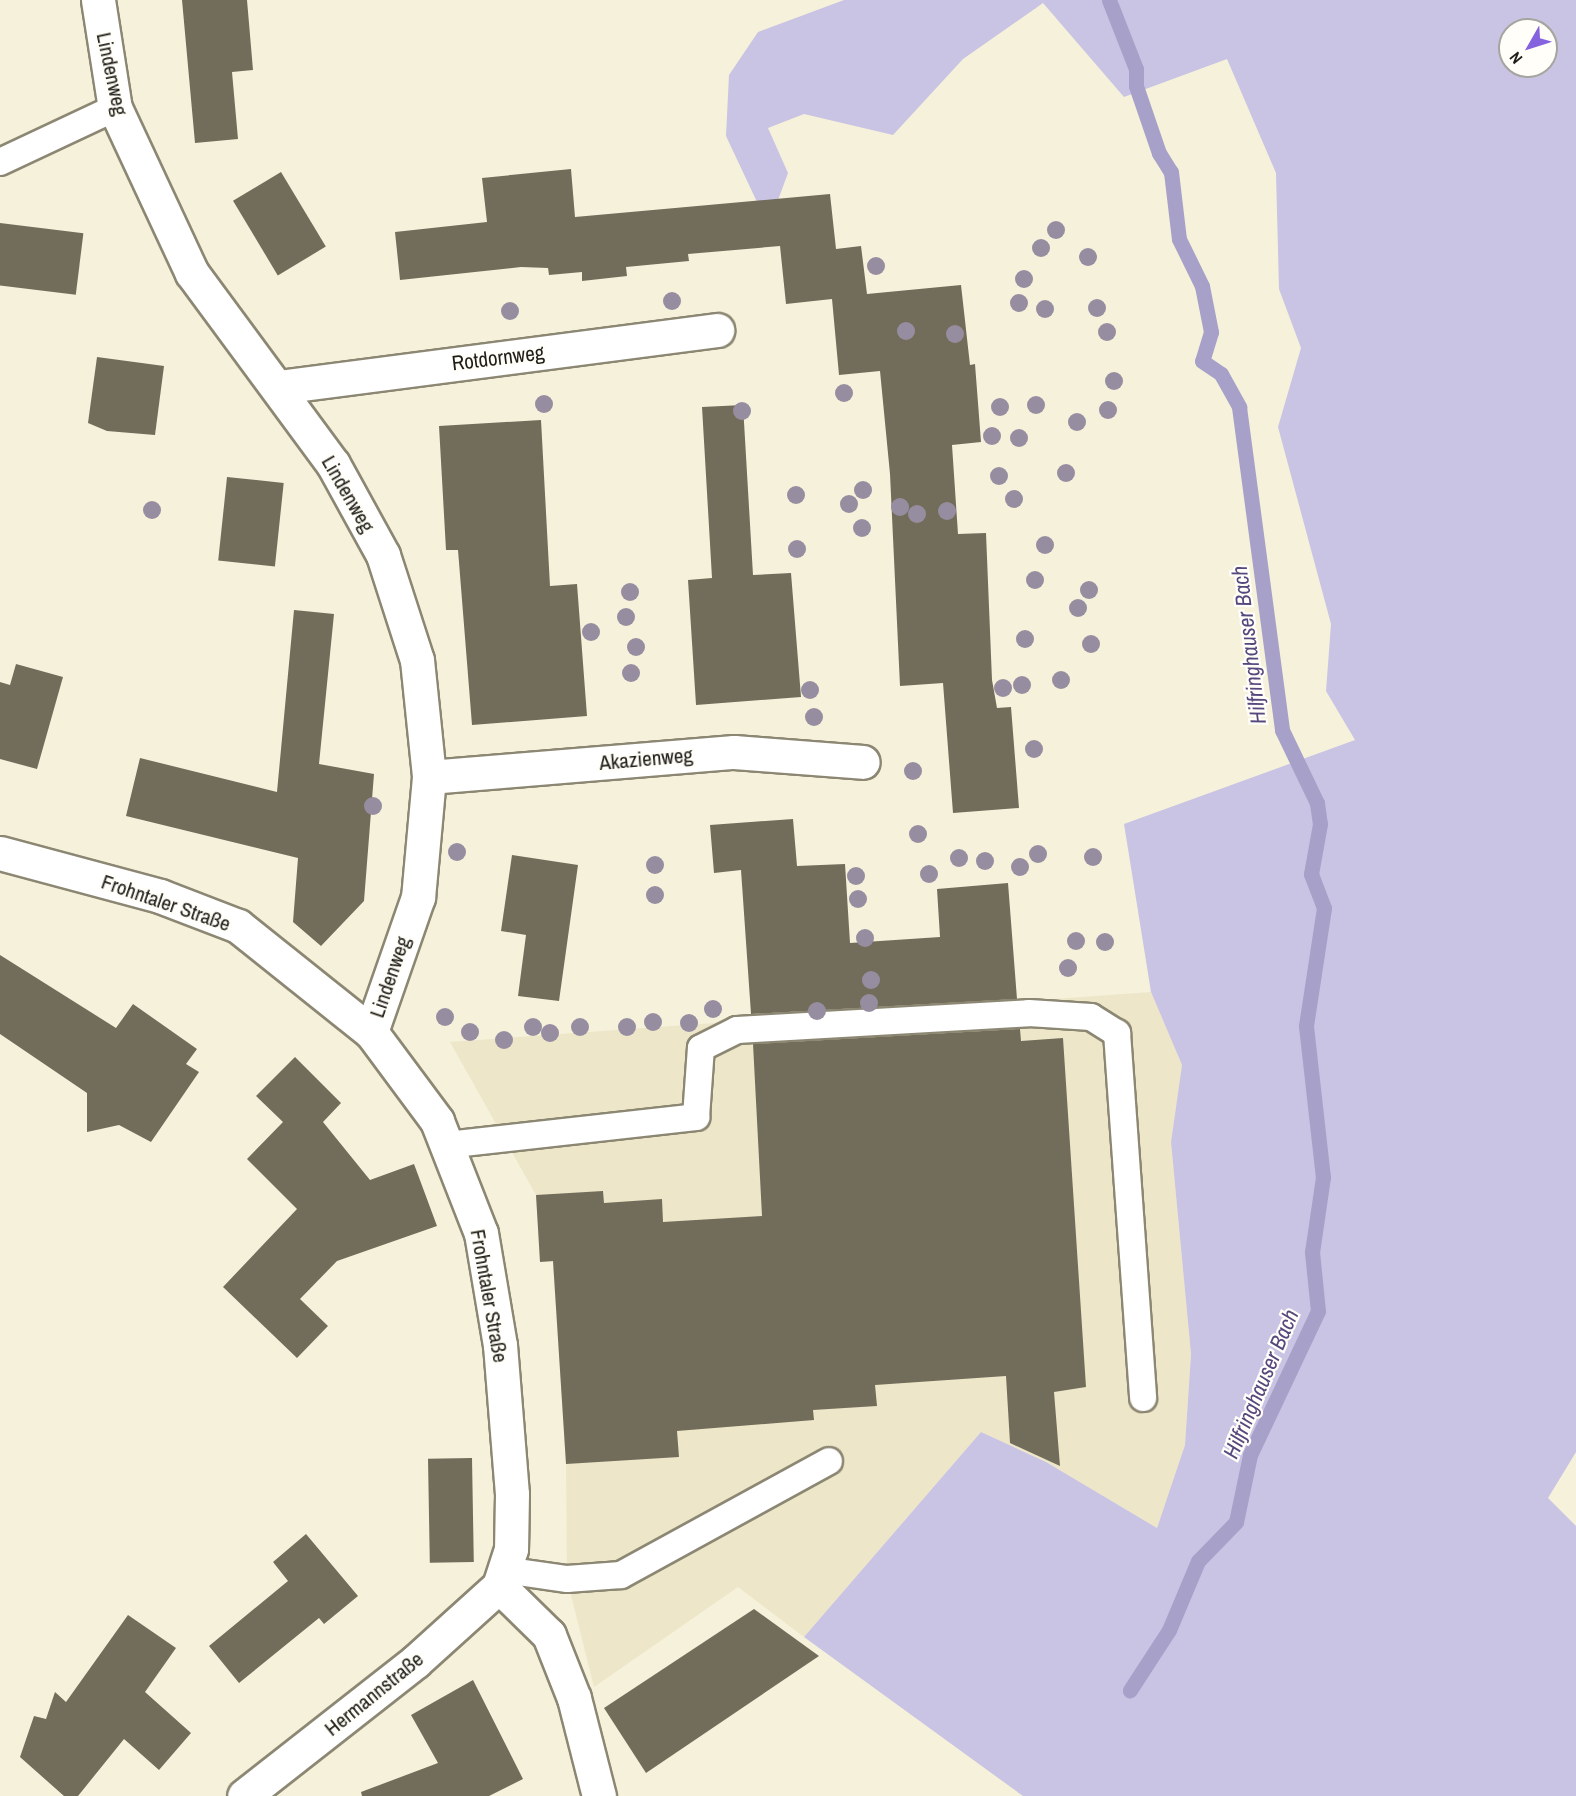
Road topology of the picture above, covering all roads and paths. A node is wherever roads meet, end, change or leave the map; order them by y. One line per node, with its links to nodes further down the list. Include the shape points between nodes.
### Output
1 (98, 0): 2 (street, Lindenweg)
2 (115, 108): 3 (lane); 5 (street, Lindenweg, via 192,273)
3 (0, 162)
4 (717, 330): 5 (street, Rotdornweg)
5 (279, 387): 7 (street, Lindenweg, via 333,464 383,555 417,660)
6 (863, 762): 7 (street, Akazienweg, via 734,752)
7 (429, 777): 9 (street, Lindenweg, via 418,897)
8 (0, 853): 9 (street, Frohntaler Straße, via 160,896 238,926)
9 (371, 1032): 10 (street, Frohntaler Straße, via 437,1121)
10 (447, 1145): 11 (lane, via 696,1117 701,1048 737,1030 1029,1013 1091,1017 1117,1033); 13 (street, Frohntaler Straße, via 480,1233 500,1345 512,1494 511,1550)
11 (1143, 1398)
12 (829, 1461): 13 (lane, via 621,1575)
13 (502, 1578): 14 (street, Hermannstraße, via 415,1662); 15 (street, via 549,1635 574,1698)
14 (244, 1796)
15 (599, 1796)

